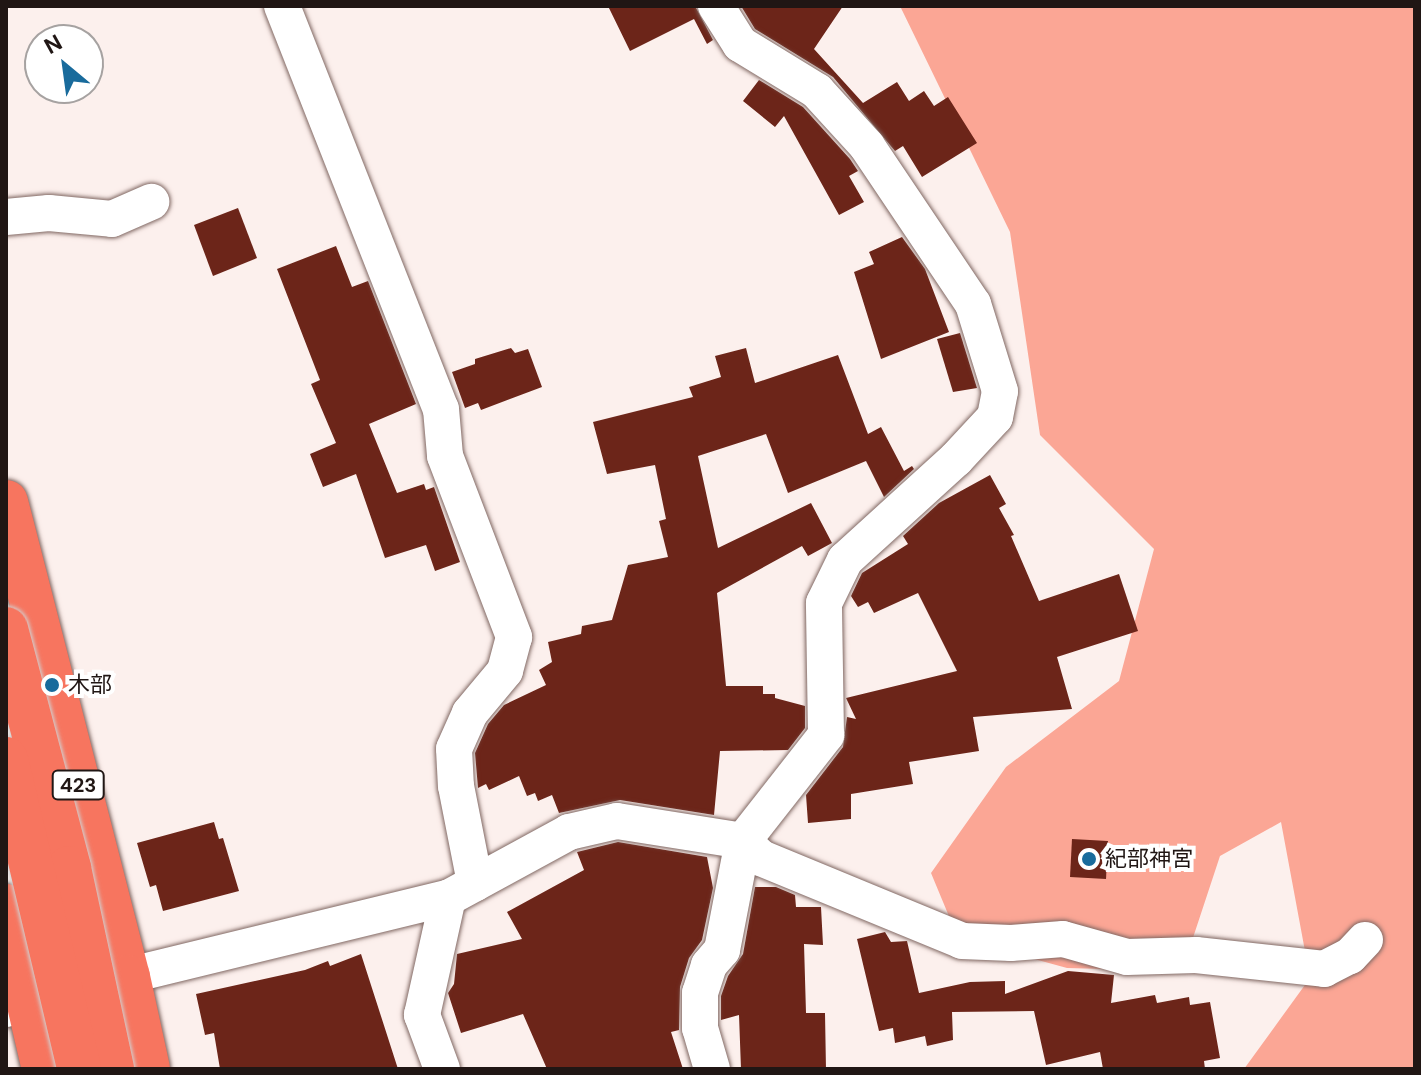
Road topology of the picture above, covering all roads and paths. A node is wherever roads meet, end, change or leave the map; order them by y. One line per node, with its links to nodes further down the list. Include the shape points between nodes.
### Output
1 (282, 6): 9 (street, via 441,409 445,456 514,637 505,671 470,713 454,749)
2 (716, 6): 8 (street, via 740,44 817,91 867,146 973,304 1000,391 995,417 986,427 845,560 824,603 826,735)
3 (151, 202): 4 (street, via 112,219 49,213)
4 (6, 217)
5 (6, 502): 12 (highway, 423)
6 (6, 629): 16 (highway, bridge, via 89,952)
7 (6, 759): 15 (highway, bridge)
8 (743, 841): 9 (street, via 617,821 569,832); 11 (street, via 761,858 962,941 1063,939 1127,957 1196,955 1324,969 1350,956); 19 (street, via 722,950 709,965 700,993 700,1028)
9 (462, 891): 12 (street); 18 (street, via 422,1015)
10 (6, 906): 13 (highway)
11 (1365, 940)
12 (128, 977): 13 (street); 17 (highway, 423)
13 (17, 1005): 14 (highway)
14 (44, 1069)
15 (79, 1069)
16 (112, 1069)
17 (148, 1069)
18 (442, 1069)
19 (712, 1069)

